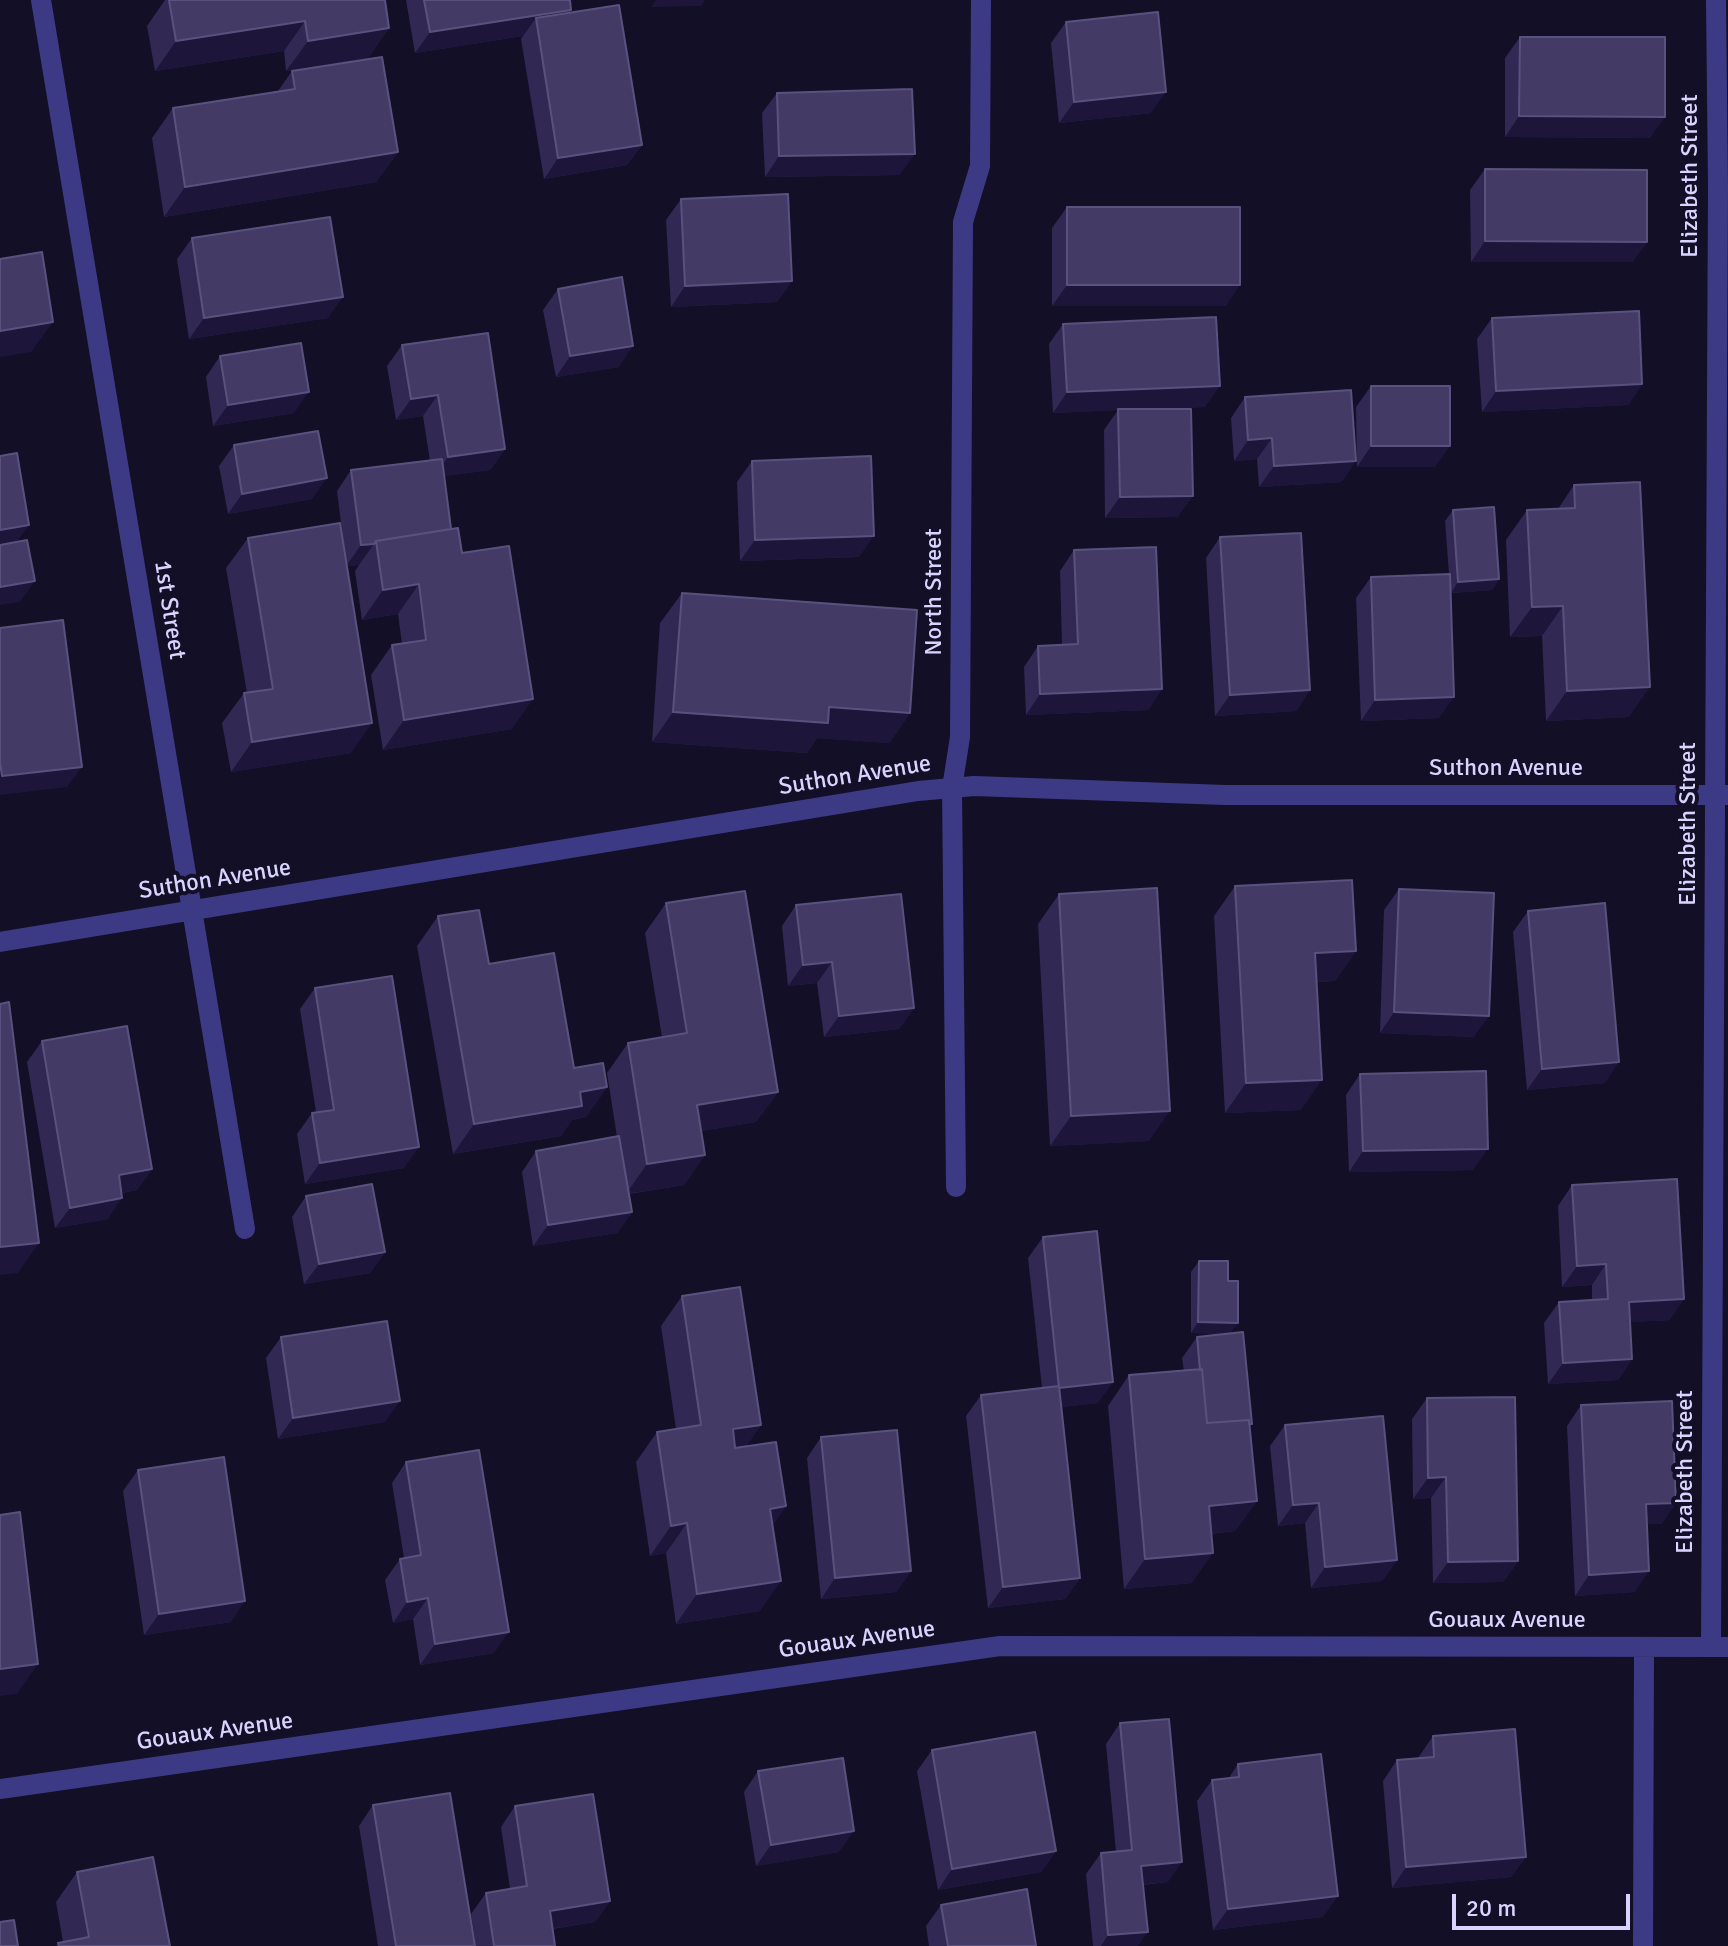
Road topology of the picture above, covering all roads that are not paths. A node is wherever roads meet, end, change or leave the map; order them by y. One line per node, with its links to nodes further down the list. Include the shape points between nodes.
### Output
1 (41, 0): 6 (street, 1st Street)
2 (981, 0): 4 (street, North Street, via 980,166 963,222 960,737)
3 (1716, 0): 5 (street, Elizabeth Street)
4 (952, 788): 5 (street, Suthon Avenue, via 1225,795); 6 (street, Suthon Avenue); 8 (street, North Street)
5 (1722, 795): 11 (street, Elizabeth Street)
6 (192, 910): 7 (street, Suthon Avenue); 9 (street, 1st Street)
7 (0, 942)
8 (956, 1187)
9 (245, 1229)
10 (1644, 1647): 11 (street, Gouaux Avenue); 12 (street, Gouaux Avenue, via 1000,1646); 13 (street)
11 (1719, 1647)
12 (0, 1789)
13 (1643, 1946)

